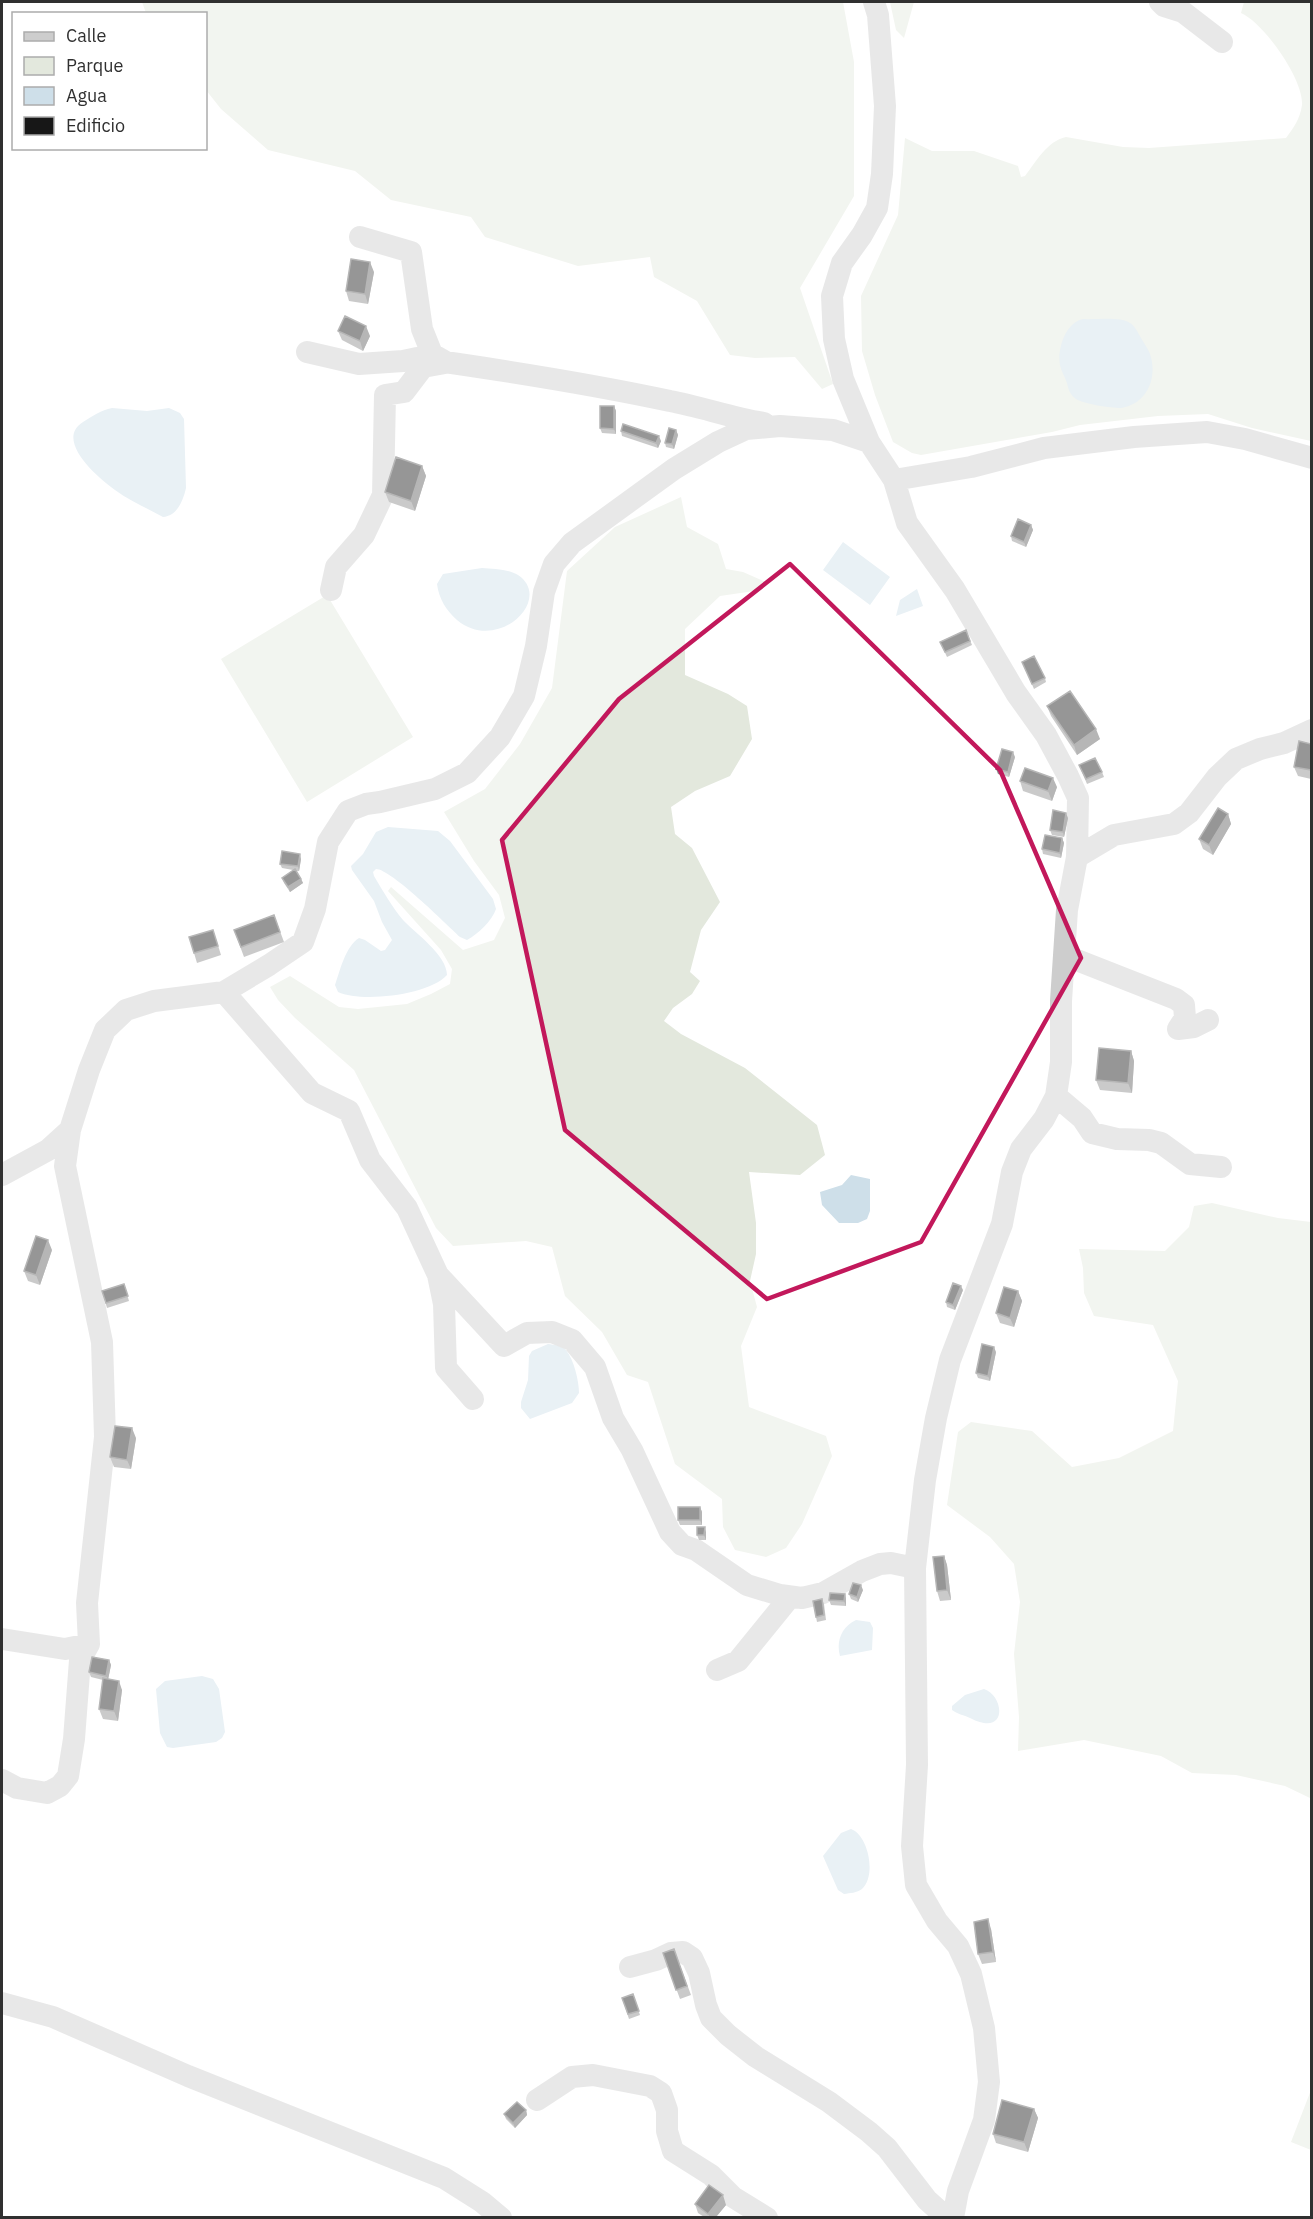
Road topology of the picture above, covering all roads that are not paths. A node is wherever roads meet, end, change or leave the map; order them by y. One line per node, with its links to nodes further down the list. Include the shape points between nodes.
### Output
1 (874, 2): 8 (street, via 885,106 879,196 877,208 842,263 832,297 834,339 843,379)
2 (1160, 2): 3 (street, via 1183,12)
3 (1222, 42)
4 (360, 237): 6 (street, via 411,252 422,329 432,354)
5 (307, 352): 6 (street, via 360,364 417,358)
6 (446, 363): 7 (street, via 555,378); 11 (street, via 423,368 404,392 385,396 383,495 364,535 336,567)
7 (780, 426): 8 (street, via 833,430); 15 (street, via 746,429 718,442 572,543 554,564 544,592 524,696 500,736 467,772 435,789 348,810 328,842 315,909 303,942)
8 (869, 442): 10 (street)
9 (1311, 458): 10 (street, via 1207,432 1044,448 971,467)
10 (894, 480): 13 (street, via 907,523 955,590 1068,776 1078,798)
11 (331, 590)
12 (1311, 730): 13 (street, via 1236,759 1189,813 1174,824 1114,835)
13 (1077, 857): 14 (street)
14 (1064, 955): 16 (street, via 1176,999 1184,1005 1185,1018 1178,1029); 17 (street, via 1061,1062)
15 (224, 992): 18 (street, via 154,1001 126,1011 112,1023 105,1030 89,1070); 21 (street, via 312,1093 349,1111 370,1160 407,1208)
16 (1208, 1020)
17 (1056, 1096): 19 (street, via 1082,1118 1092,1133 1161,1143 1190,1164); 23 (street, via 1021,1149 1012,1172 1002,1224 950,1360 925,1480)
18 (70, 1130): 20 (street, via 48,1150); 26 (street, via 65,1166 102,1342 105,1437 87,1603)
19 (1221, 1167)
20 (2, 1175)
21 (438, 1275): 22 (street, via 444,1304 446,1368); 24 (street, via 504,1346 527,1333 552,1332 572,1340 594,1367 614,1418 670,1532 682,1545 696,1550 747,1585)
22 (473, 1399)
23 (915, 1568): 24 (street, via 880,1564 823,1593); 35 (street, via 917,1765 912,1846 916,1885 937,1921 958,1946 971,1974 984,2028 989,2082 984,2120 958,2191)
24 (790, 1597): 27 (street, via 738,1661)
25 (2, 1639): 26 (street, via 65,1649)
26 (89, 1644): 28 (street, via 80,1660 69,1776 47,1793 17,1788)
27 (717, 1670)
28 (2, 1780)
29 (630, 1967): 34 (street, via 671,1953 683,1952 692,1958 711,2018 756,2057 869,2132 887,2148 927,2200)
30 (2, 2002): 32 (street, via 53,2017 188,2076 444,2178)
31 (537, 2100): 33 (street, via 572,2077 593,2075 650,2086 661,2093 668,2110 667,2131 674,2151 711,2175 733,2197)
32 (501, 2217)
33 (767, 2217)
34 (947, 2217)
35 (953, 2217)

